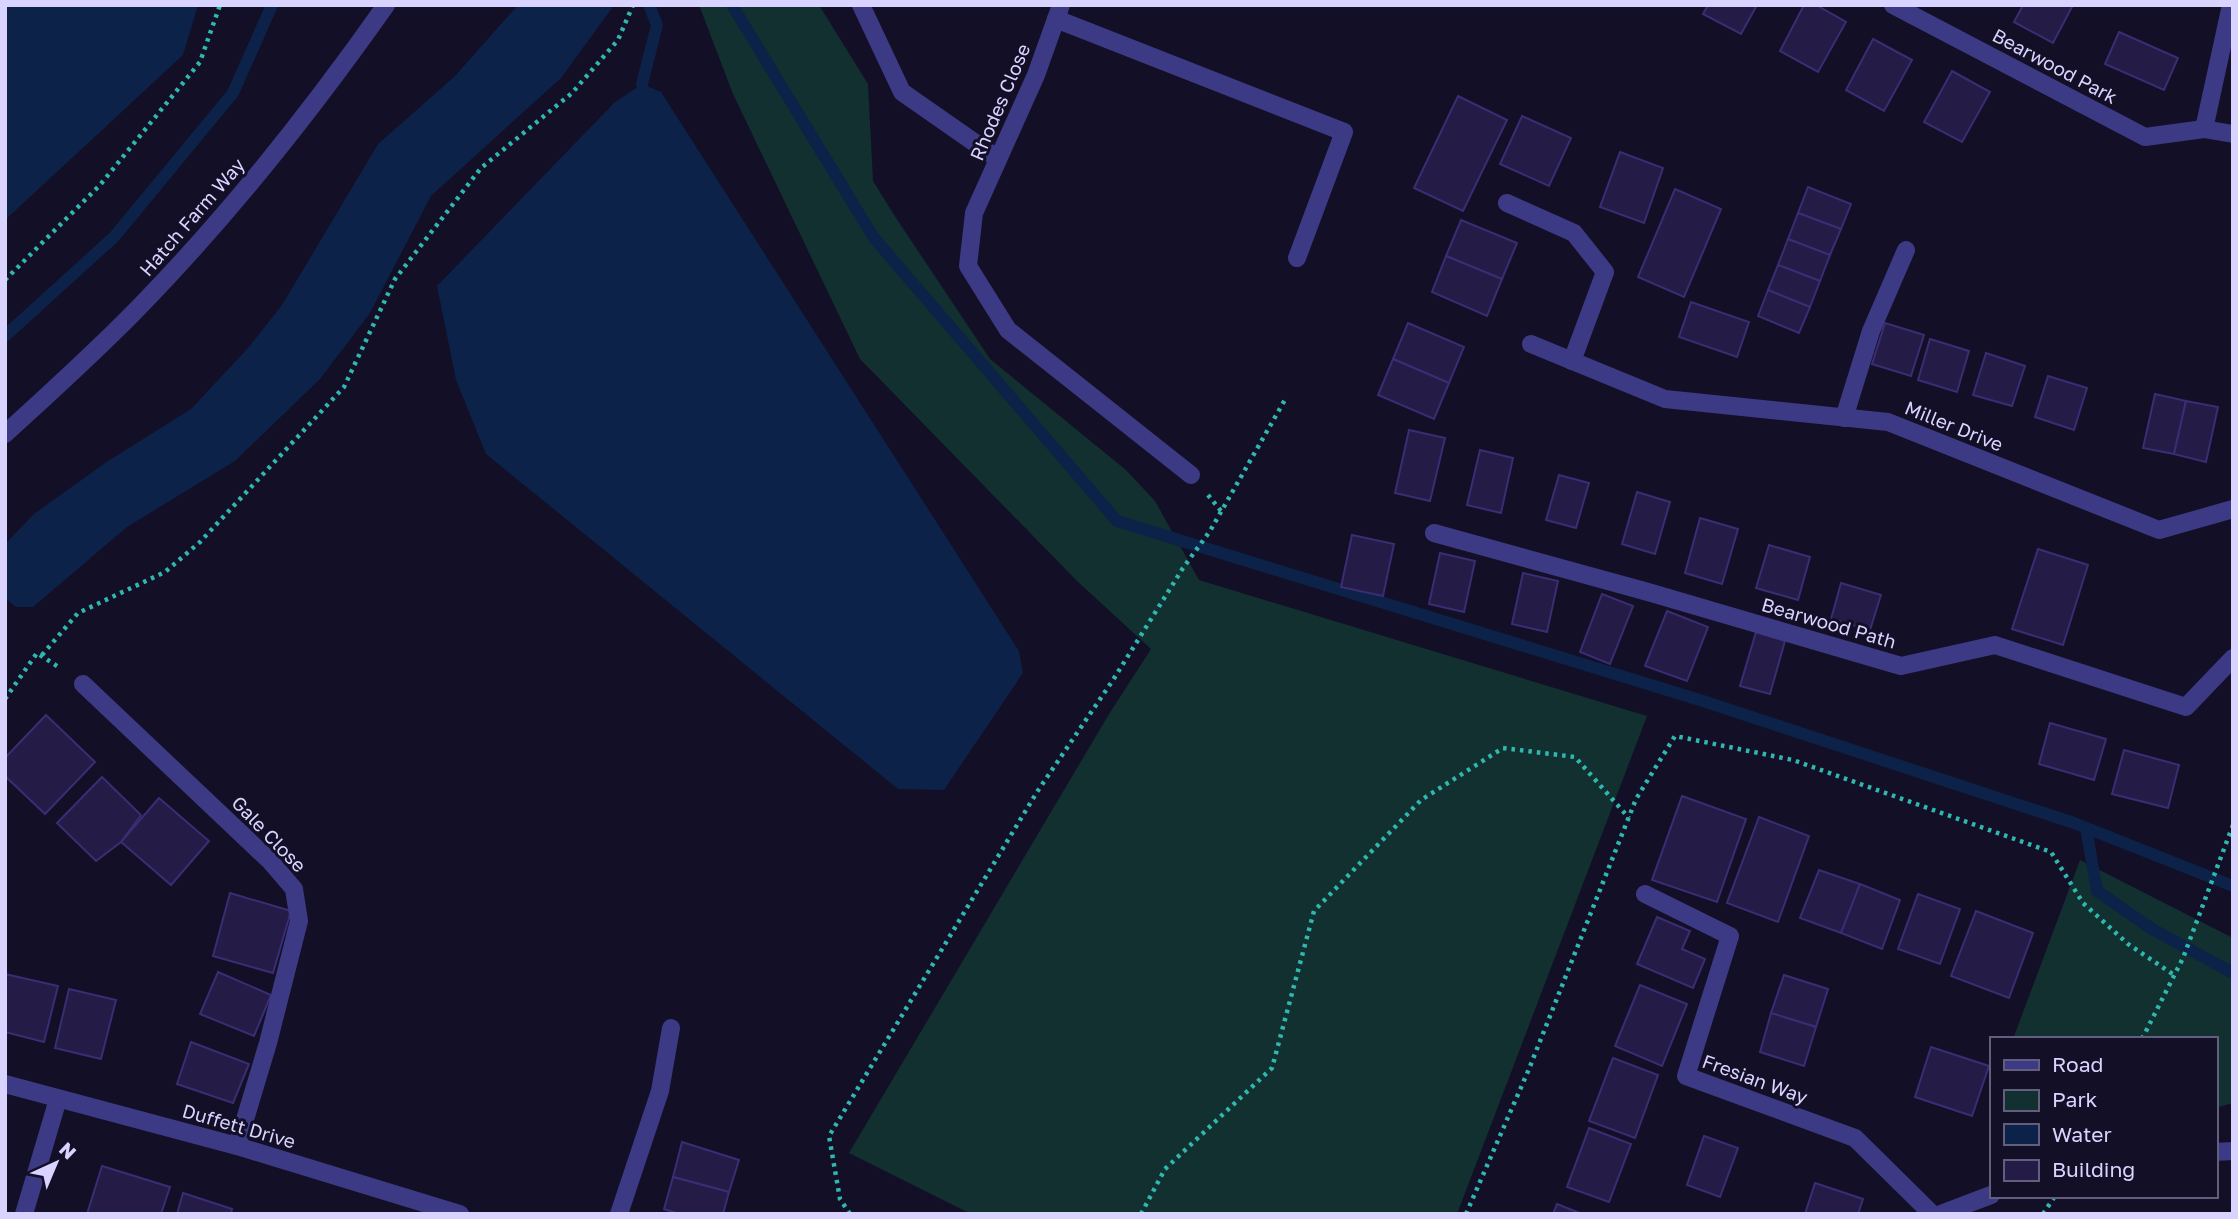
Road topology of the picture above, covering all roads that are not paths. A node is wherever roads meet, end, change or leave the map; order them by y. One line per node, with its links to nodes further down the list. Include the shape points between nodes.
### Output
1 (386, 5): 15 (street, Hatch Farm Way, via 287,139 185,259)
2 (861, 5): 8 (street, via 902,92)
3 (1893, 5): 6 (street, Bearwood Park, via 2145,137)
4 (2231, 5): 6 (street)
5 (1058, 12): 8 (street, Rhodes Close); 11 (street, via 1343,132)
6 (2204, 129): 7 (street, Bearwood Park)
7 (2233, 134)
8 (998, 159): 16 (street, Rhodes Close, via 974,213 968,266 1008,330)
9 (1507, 203): 13 (street, via 1574,233 1605,272)
10 (1906, 250): 14 (street, via 1871,331)
11 (1297, 258)
12 (1531, 344): 13 (street, Miller Drive)
13 (1572, 361): 14 (street, Miller Drive, via 1665,399)
14 (1844, 418): 17 (street, Miller Drive, via 1888,422 2159,530)
15 (5, 434)
16 (1191, 475)
17 (2233, 509)
18 (1434, 533): 19 (street, Bearwood Path, via 1901,666 1995,645 2186,708)
19 (2233, 658)
20 (83, 684): 25 (street, Gale Close, via 270,861 294,890 299,921)
21 (1645, 894): 31 (street, Fresian Way, via 1730,936 1686,1076 1855,1138)
22 (671, 1028): 30 (street, via 660,1091)
23 (5, 1084): 24 (street, Duffett Drive)
24 (58, 1099): 25 (street, Duffett Drive); 28 (street)
25 (237, 1146): 27 (street, Duffett Drive)
26 (1990, 1195): 32 (street)
27 (429, 1210): 29 (street, Duffett Drive)
28 (24, 1214)
29 (460, 1214)
30 (619, 1214)
31 (1932, 1214)
32 (1941, 1214)

